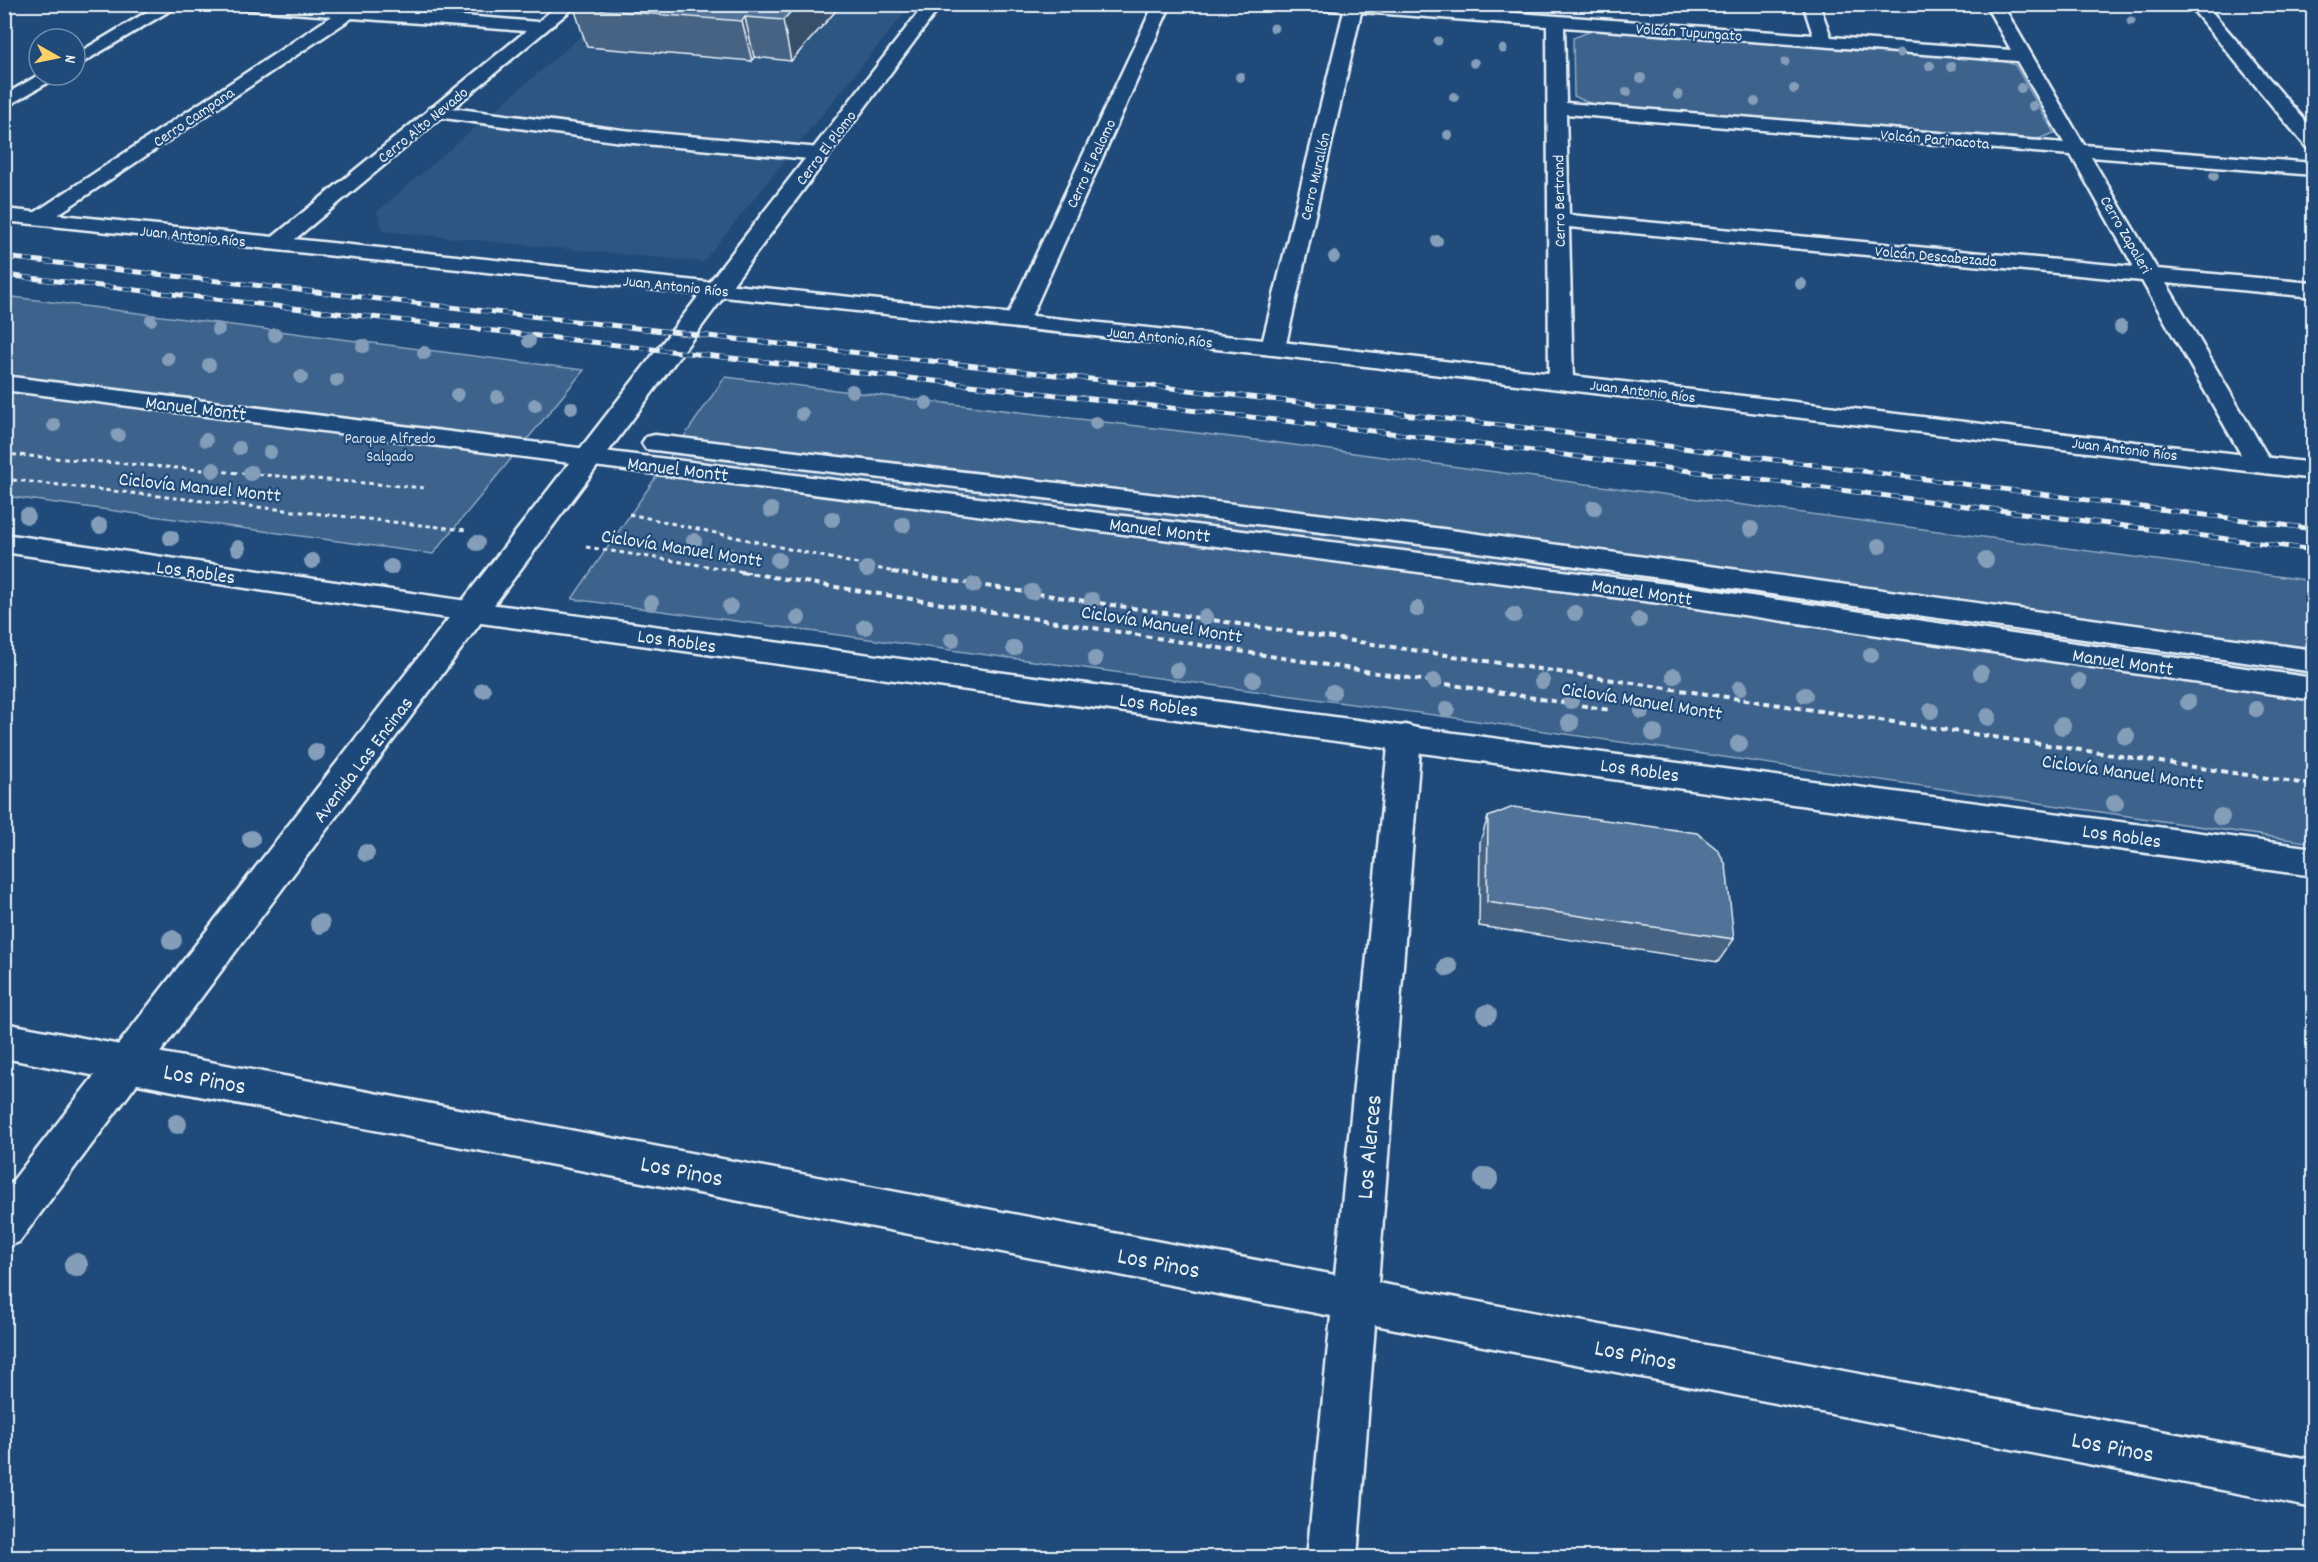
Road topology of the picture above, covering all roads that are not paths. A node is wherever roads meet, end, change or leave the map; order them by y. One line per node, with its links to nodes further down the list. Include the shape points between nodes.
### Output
1 (173, 4): 15 (street)
2 (240, 4): 11 (street)
3 (570, 4): 13 (street, Cerro Alto Nevado)
4 (934, 4): 25 (street, Cerro El Plomo)
5 (1163, 4): 34 (street, Cerro El Palomo)
6 (1319, 4): 10 (street, Volcán Tupungato)
7 (1811, 4): 14 (street)
8 (1993, 4): 16 (street, Cerro Zapaleri)
9 (2196, 4): 23 (street)
10 (1354, 6): 12 (street, Volcán Tupungato); 35 (street, Cerro Murallón)
11 (348, 13): 13 (street); 28 (street, Cerro Campana)
12 (1555, 22): 14 (street, Volcán Tupungato); 21 (street, Cerro Bertrand)
13 (542, 27): 22 (street, Cerro Alto Nevado)
14 (1824, 41): 16 (street, Volcán Tupungato)
15 (87, 55)
16 (2023, 56): 24 (street, Cerro Zapaleri)
17 (15, 76): 18 (street)
18 (27, 76)
19 (32, 87): 20 (street)
20 (4, 103)
21 (1557, 108): 24 (street, Volcán Parinacota); 29 (street, Cerro Bertrand)
22 (436, 112): 25 (street, via 622,136); 30 (street, Cerro Alto Nevado)
23 (2313, 144)
24 (2078, 150): 26 (street, Volcán Parinacota); 31 (street, Cerro Zapaleri)
25 (819, 154): 32 (street, Cerro El Plomo)
26 (2313, 169)
27 (4, 215): 28 (street, Juan Antonio Ríos)
28 (38, 219): 30 (street, Juan Antonio Ríos)
29 (1558, 219): 31 (street, Volcán Descabezado); 37 (street, Cerro Bertrand)
30 (275, 244): 32 (street, Juan Antonio Ríos)
31 (2151, 275): 33 (street, Volcán Descabezado); 40 (street, Cerro Zapaleri)
32 (717, 289): 34 (street, Juan Antonio Ríos); 39 (street, Avenida Las Encinas)
33 (2313, 290)
34 (1017, 321): 35 (street, Juan Antonio Ríos)
35 (1273, 348): 37 (street, Juan Antonio Ríos)
36 (4, 363): 39 (street, Manuel Montt)
37 (1561, 381): 40 (street, Juan Antonio Ríos)
38 (4, 383): 39 (street, Manuel Montt)
39 (599, 447): 43 (street, Avenida Las Encinas); 44 (street, Manuel Montt, via 1443,538); 45 (street, Manuel Montt, via 1660,593)
40 (2259, 464): 41 (street, Juan Antonio Ríos)
41 (2313, 471)
42 (4, 543): 43 (street, Los Robles)
43 (474, 612): 46 (street, Los Robles); 49 (street, Avenida Las Encinas)
44 (2313, 661)
45 (2313, 689)
46 (1405, 737): 47 (street, Los Robles); 51 (street, Los Alerces)
47 (2313, 862)
48 (4, 1040): 49 (street, Los Pinos)
49 (130, 1063): 50 (street, Avenida Las Encinas); 51 (street, Los Pinos)
50 (4, 1227)
51 (1354, 1300): 52 (street, Los Pinos); 53 (street, Los Alerces)
52 (2313, 1484)
53 (1332, 1557)

